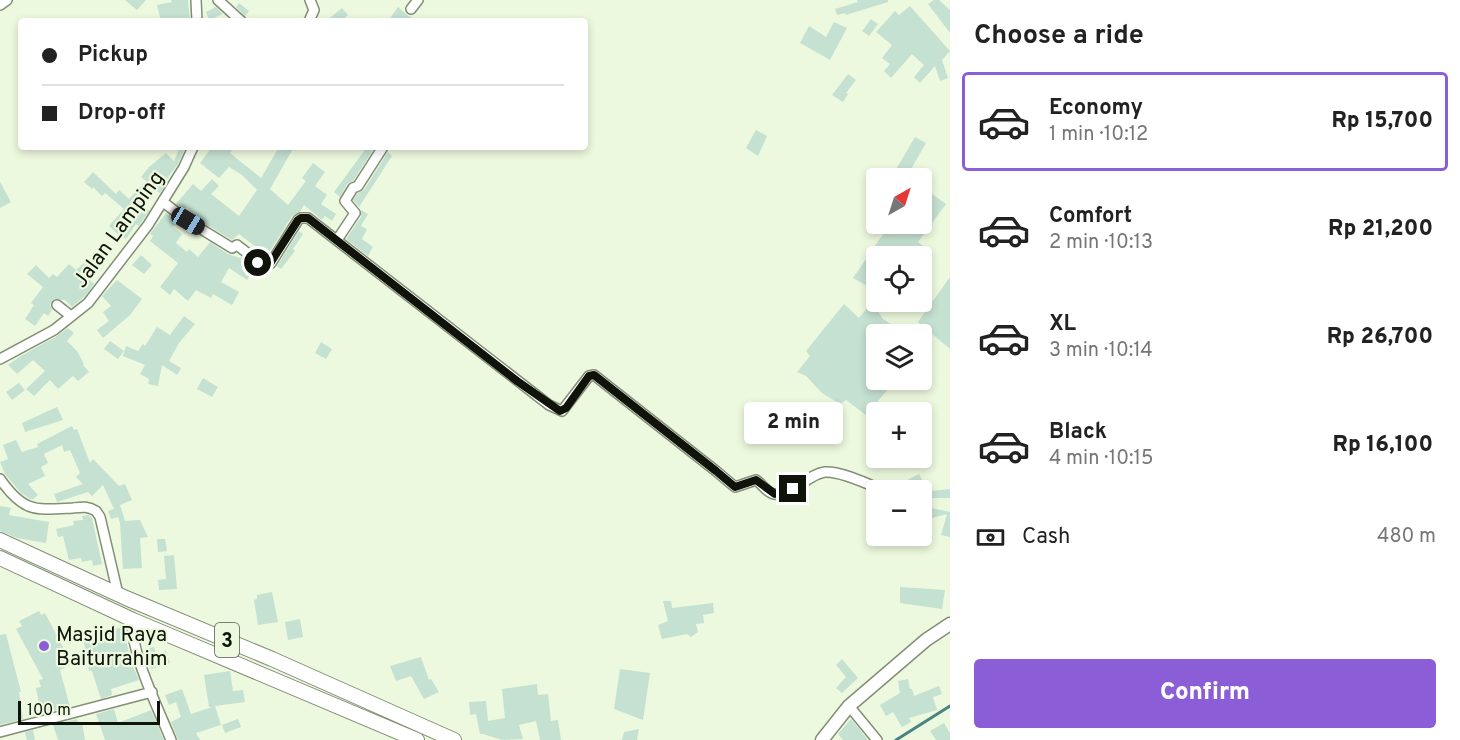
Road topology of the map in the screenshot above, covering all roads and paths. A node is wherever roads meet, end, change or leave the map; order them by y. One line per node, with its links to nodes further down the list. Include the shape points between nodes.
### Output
1 (7, 0): 6 (street)
2 (196, 0): 8 (street)
3 (218, 0): 9 (street)
4 (310, 0): 10 (street, via 314,10)
5 (418, 0): 7 (street)
6 (0, 5)
7 (411, 9)
8 (197, 18)
9 (238, 18)
10 (310, 18)
11 (192, 150): 13 (street, Jalan Lamping)
12 (381, 150): 14 (street, via 345,201 355,213)
13 (163, 202): 14 (street, via 232,248 237,245 265,267 301,218 308,218); 16 (street, Jalan Lamping, via 103,286)
14 (337, 240): 19 (street, via 560,411 593,375 735,487 756,480 772,494 780,494 819,473 829,472)
15 (57, 305): 16 (street)
16 (71, 316): 17 (street, Jalan Lamping, via 54,330)
17 (0, 359)
18 (0, 478): 22 (street, via 20,502 39,510 84,507 96,511)
19 (866, 483)
20 (0, 540): 22 (main road, 3)
21 (0, 558): 23 (main road, 3)
22 (118, 594): 25 (main road, 3)
23 (133, 620): 26 (main road, 3); 27 (street, via 131,632)
24 (950, 624): 28 (main road)
25 (272, 659): 26 (main road); 32 (main road, 3)
26 (266, 676): 31 (main road, 3)
27 (152, 692): 29 (street); 30 (street)
28 (849, 706): 33 (main road); 34 (street)
29 (0, 732)
30 (171, 740)
31 (417, 740)
32 (454, 740)
33 (822, 740)
34 (877, 740)

